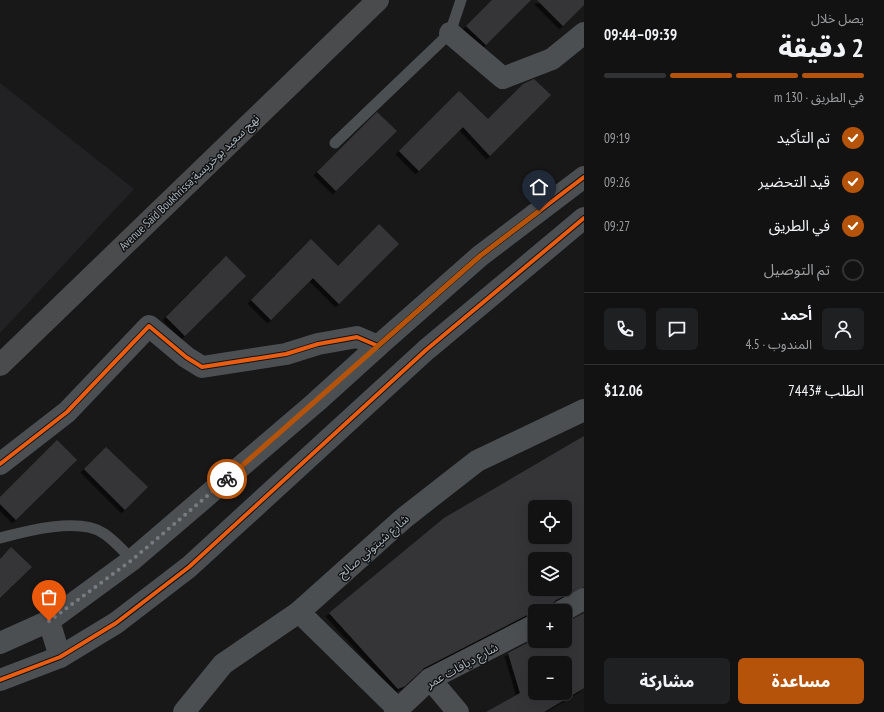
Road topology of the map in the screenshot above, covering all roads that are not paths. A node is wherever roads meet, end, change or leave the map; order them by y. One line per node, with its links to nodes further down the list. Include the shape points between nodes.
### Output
1 (378, 0): 9 (main road, Avenue Saïd Boukhrissa;نهج سعيد بوخريسة)
2 (462, 0): 3 (lane)
3 (450, 33): 4 (street, via 503,78 552,59); 5 (lane)
4 (584, 33)
5 (335, 143)
6 (584, 177): 8 (street, via 480,256)
7 (584, 218): 20 (street, via 426,350 189,567 116,622)
8 (378, 346): 11 (street, via 357,338 318,344 286,354 202,367 149,326 67,412); 13 (street)
9 (0, 365)
10 (584, 410): 16 (street, شارع شيتوني صالح, via 476,461 404,518)
11 (0, 464)
12 (0, 538): 13 (lane, via 57,527 83,526 102,532)
13 (132, 560): 17 (street)
14 (584, 599): 15 (street)
15 (572, 606)
16 (299, 612): 23 (street); 24 (street, شارع شيتوني صالح, via 224,664)
17 (49, 621): 19 (street); 20 (street)
18 (528, 629): 21 (street, شارع ديافات عمر)
19 (0, 643)
20 (60, 657): 22 (street)
21 (430, 679): 23 (street, شارع ديافات عمر); 25 (street)
22 (0, 680)
23 (396, 710)
24 (184, 712)
25 (458, 712)

